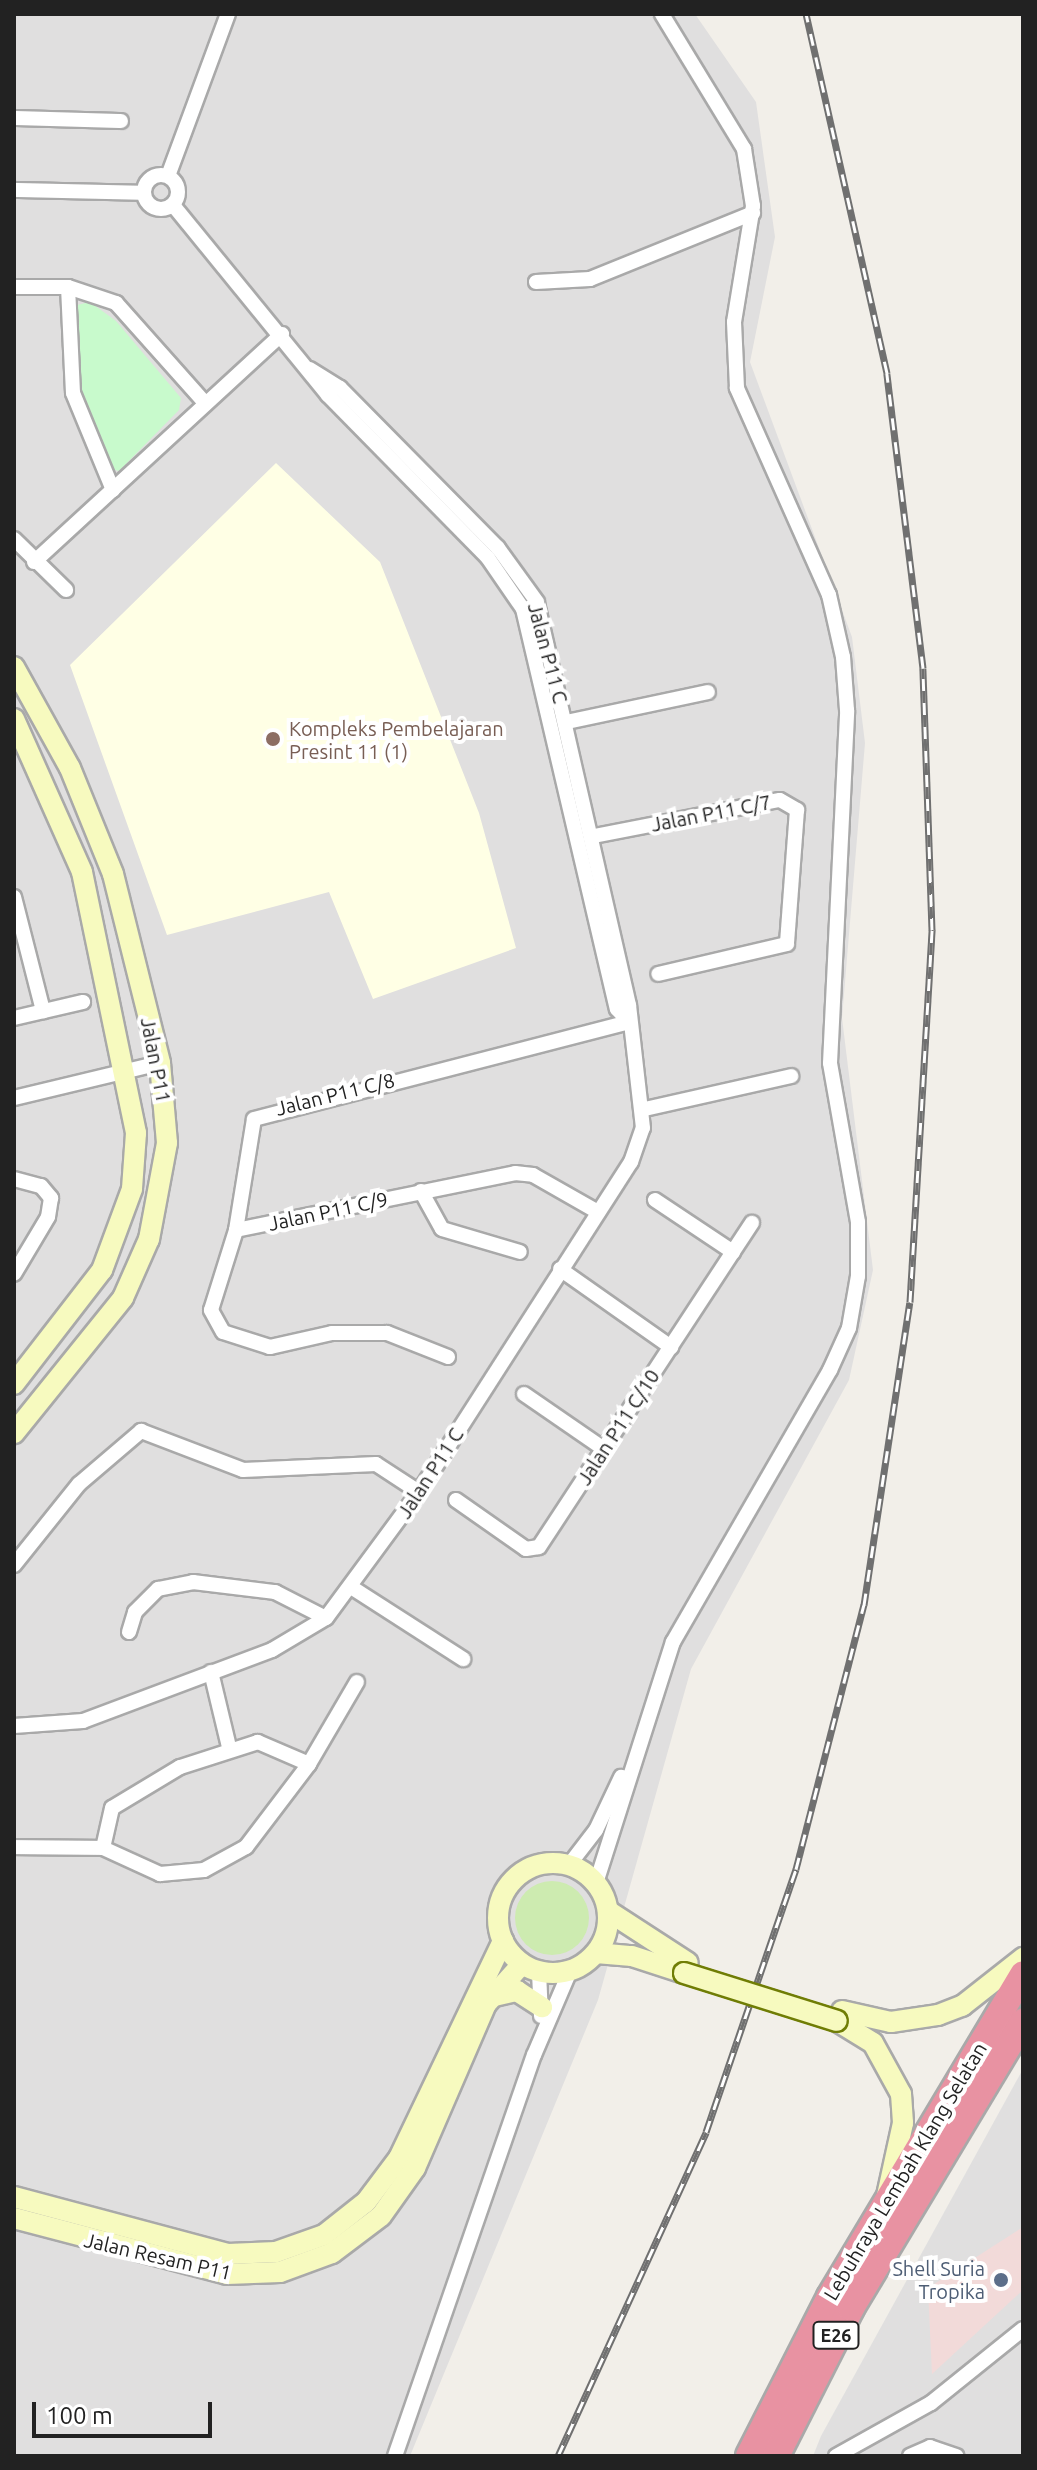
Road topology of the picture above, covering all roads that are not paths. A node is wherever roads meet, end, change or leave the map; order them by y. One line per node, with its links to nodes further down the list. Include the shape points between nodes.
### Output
1 (228, 14): 5 (street)
2 (662, 14): 9 (street, via 731,117 751,179)
3 (14, 118): 4 (street)
4 (121, 121)
5 (168, 176): 7 (street, via 152,177); 8 (street, via 178,189)
6 (14, 190): 7 (street)
7 (144, 193): 8 (street, via 154,209)
8 (173, 205): 13 (street, Jalan P11 C)
9 (753, 213): 10 (street, via 579,283); 63 (street, via 734,322 737,388 829,595 843,657 847,710 830,1063 858,1222 858,1276 849,1328 830,1370 673,1642)
10 (536, 282)
11 (14, 287): 12 (street)
12 (68, 287): 15 (street, via 116,303); 16 (street, via 73,393)
13 (282, 334): 14 (street, Jalan P11 C); 15 (street)
14 (310, 369): 23 (street, Jalan P11 C, via 340,388 528,587 544,619); 30 (street, Jalan P11 C, via 488,558 523,609 617,1009)
15 (205, 403): 16 (street)
16 (113, 490): 18 (street)
17 (14, 539): 18 (street)
18 (34, 562): 19 (street)
19 (66, 590)
20 (14, 667): 31 (main road, Jalan P11, via 70,768 113,874)
21 (708, 692): 23 (street)
22 (14, 719): 32 (main road, Jalan P11, via 72,844)
23 (567, 722): 24 (street, Jalan P11 C)
24 (594, 836): 26 (street, Jalan P11 C/7, via 780,800 797,810 787,944); 30 (street, Jalan P11 C)
25 (14, 897): 28 (street)
26 (658, 974)
27 (83, 1002): 28 (street)
28 (43, 1011): 29 (street)
29 (14, 1018)
30 (629, 1022): 35 (street, Jalan P11 C); 41 (street, Jalan P11 C/8, via 261,1112 249,1127)
31 (160, 1063): 32 (street); 50 (main road, Jalan P11, via 167,1143 138,1268 90,1346)
32 (128, 1068): 34 (street); 48 (main road, Jalan P11, via 136,1162 115,1242 71,1318)
33 (791, 1076): 35 (street)
34 (14, 1098)
35 (645, 1109): 39 (street, Jalan P11 C, via 631,1162)
36 (14, 1179): 45 (street, via 41,1186 51,1198 48,1217)
37 (421, 1191): 39 (street, Jalan P11 C/9, via 524,1173); 41 (street, Jalan P11 C/9); 42 (street, via 442,1229)
38 (655, 1200): 43 (street)
39 (598, 1212): 44 (street, Jalan P11 C)
40 (752, 1223): 43 (street, Jalan P11 C/10)
41 (236, 1230): 47 (street, Jalan P11 C/8, via 211,1310 223,1332 270,1347 332,1333 387,1333)
42 (520, 1252)
43 (733, 1252): 46 (street, Jalan P11 C/10)
44 (560, 1269): 46 (street); 52 (street, Jalan P11 C)
45 (14, 1274)
46 (671, 1347): 51 (street, Jalan P11 C/10)
47 (448, 1357)
48 (14, 1384)
49 (524, 1394): 51 (street)
50 (14, 1433)
51 (604, 1449): 53 (street, Jalan P11 C/10, via 539,1547 526,1549)
52 (419, 1492): 54 (street, via 376,1464 243,1470 141,1431 79,1484); 55 (street, Jalan P11 C)
53 (456, 1500)
54 (14, 1565)
55 (354, 1589): 56 (street, Jalan P11 C); 58 (street)
56 (326, 1618): 57 (street, via 275,1592 193,1582 146,1599); 59 (street, Jalan P11 C, via 272,1650)
57 (129, 1632)
58 (463, 1659)
59 (211, 1672): 61 (street, Jalan P11 C, via 83,1721); 62 (street)
60 (357, 1682): 64 (street)
61 (14, 1726)
62 (229, 1747): 64 (street, via 272,1743); 66 (street, via 124,1797 105,1821)
63 (632, 1751): 67 (street, via 596,1830); 68 (street)
64 (309, 1764): 66 (street, via 261,1834 204,1870 160,1874)
65 (14, 1847): 66 (street)
66 (103, 1848)
67 (569, 1865): 68 (main road); 70 (main road, via 538,1865 512,1882 499,1910)
68 (596, 1883): 69 (main road)
69 (608, 1911): 71 (main road); 74 (main road)
70 (503, 1941): 73 (main road); 82 (main road, Jalan Resam P11, via 399,2158 366,2202 324,2235 276,2252 228,2254)
71 (596, 1953): 74 (main road); 75 (main road)
72 (1023, 1958): 79 (main road, via 962,2006 938,2015 891,2022)
73 (530, 1968): 75 (main road); 77 (main road, Jalan Resam P11); 78 (street)
74 (686, 1968): 79 (main road)
75 (570, 1971): 81 (street)
76 (1023, 1974): 83 (highway, Lebuhraya Lembah Klang Selatan / E26)
77 (490, 1997): 78 (main road, via 517,1991); 84 (main road, Jalan Resam P11, via 415,2168 381,2216 332,2253 280,2272 227,2274)
78 (542, 2007): 81 (street)
79 (840, 2016): 83 (main road, via 873,2043 901,2094 903,2123)
80 (1023, 2022): 90 (highway, Lebuhraya Lembah Klang Selatan / E26, via 851,2308)
81 (534, 2055): 88 (street)
82 (14, 2197)
83 (885, 2204): 89 (highway, Lebuhraya Lembah Klang Selatan / E26)
84 (14, 2218)
85 (1023, 2329): 87 (street)
86 (1023, 2339): 87 (street)
87 (1003, 2345): 91 (street, via 931,2403)
88 (395, 2456)
89 (749, 2456)
90 (776, 2456)
91 (836, 2456)
92 (910, 2456): 93 (street, via 930,2447)
93 (956, 2456)

